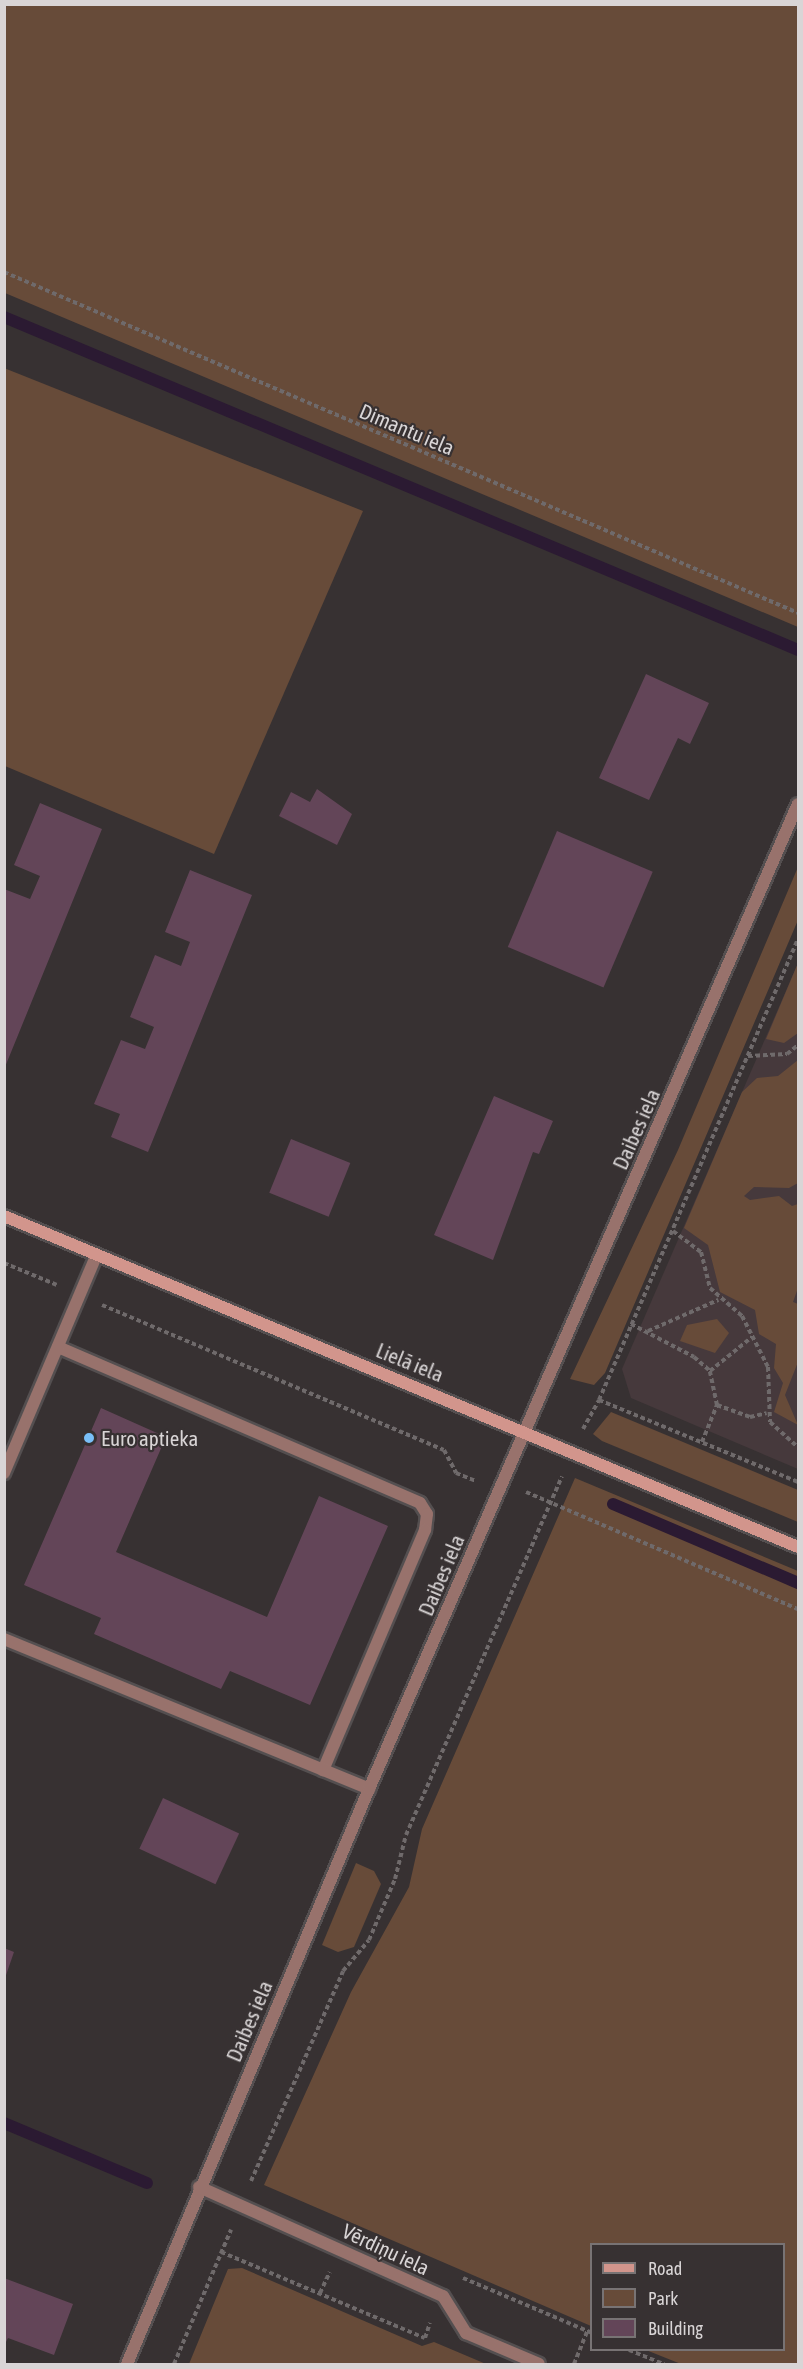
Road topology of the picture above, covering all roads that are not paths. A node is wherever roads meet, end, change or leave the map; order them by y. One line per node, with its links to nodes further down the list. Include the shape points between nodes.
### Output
1 (798, 804): 5 (street, Daibes iela)
2 (4, 1216): 3 (street, Lielā iela)
3 (96, 1256): 4 (street); 5 (street, Lielā iela)
4 (58, 1347): 6 (street); 9 (street, via 420,1503 427,1514 425,1530)
5 (526, 1430): 7 (street, Lielā iela); 10 (street, Daibes iela)
6 (4, 1473)
7 (798, 1547)
8 (4, 1639): 9 (street)
9 (322, 1770): 10 (street)
10 (369, 1789): 11 (street, Daibes iela)
11 (199, 2187): 12 (street, Daibes iela); 13 (street, Vērdiņu iela, via 443,2296 466,2333)
12 (127, 2364)
13 (539, 2364)

